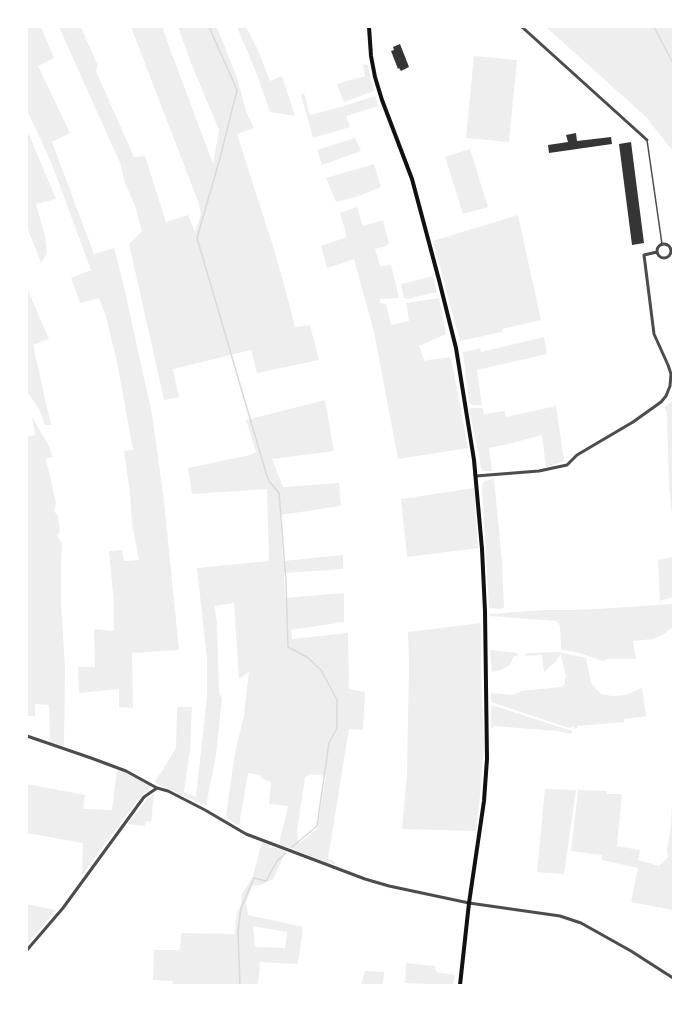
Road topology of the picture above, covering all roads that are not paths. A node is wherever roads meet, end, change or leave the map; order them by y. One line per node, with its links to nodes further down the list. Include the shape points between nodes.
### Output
1 (369, 27): 6 (main road, via 370,56 375,77 412,179 456,348)
2 (522, 27): 3 (street)
3 (647, 140): 4 (lane)
4 (662, 244): 5 (street, via 657,248); 5 (street, via 670,246 671,254 668,258 663,258)
5 (657, 252): 6 (street, via 644,255 654,334 671,374 666,396 633,422 577,455 567,465 540,471)
6 (476, 476): 9 (main road, via 485,611 487,759 484,801)
7 (27, 736): 8 (street, via 126,771)
8 (157, 788): 9 (street, via 205,810 246,834 365,879); 10 (street, via 144,797 63,908)
9 (469, 903): 11 (street, via 560,916 581,923); 12 (main road)
10 (27, 950)
11 (673, 978)
12 (460, 985)

